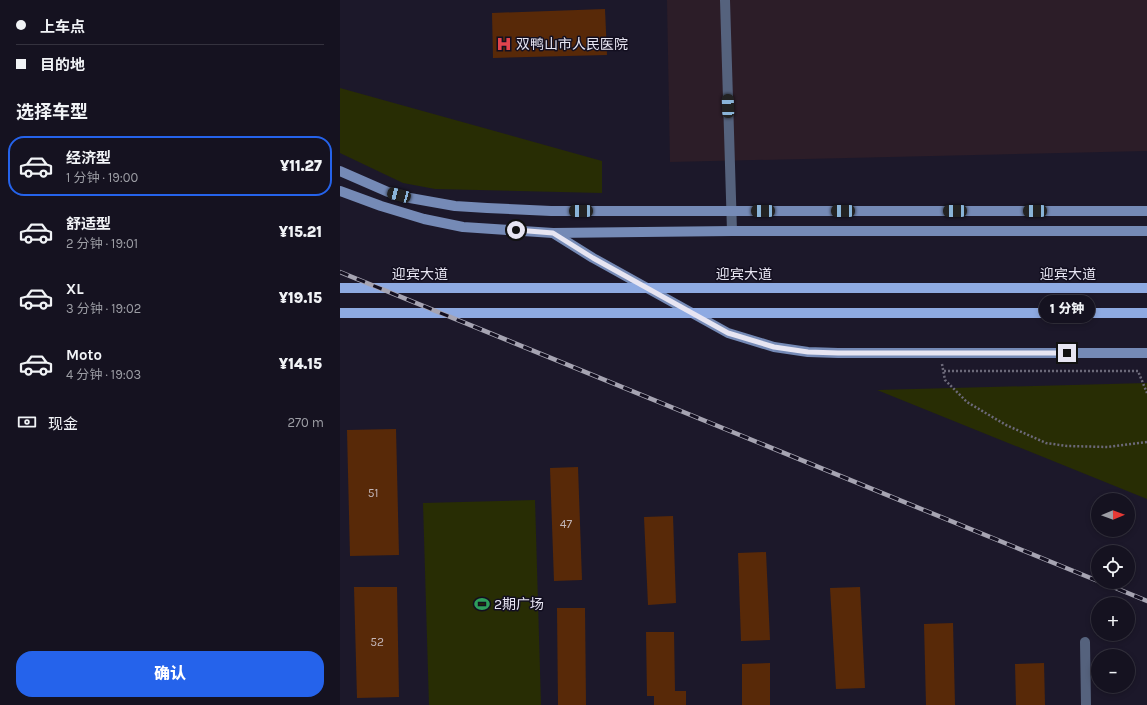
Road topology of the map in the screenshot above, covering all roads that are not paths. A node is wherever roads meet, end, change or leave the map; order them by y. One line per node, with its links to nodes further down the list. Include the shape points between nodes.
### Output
1 (725, 0): 4 (street)
2 (340, 171): 4 (main road, via 388,192 455,206 551,210)
3 (340, 190): 8 (main road, via 424,219 463,227)
4 (731, 211): 5 (main road); 6 (street)
5 (1147, 211)
6 (732, 231): 7 (main road); 8 (main road)
7 (1147, 231)
8 (553, 233): 13 (main road, via 728,333 774,347 808,352)
9 (340, 288): 10 (main road, 迎宾大道)
10 (1147, 288)
11 (340, 313): 12 (main road)
12 (1147, 313)
13 (1147, 353)
14 (1085, 642): 15 (street)
15 (1086, 705)

